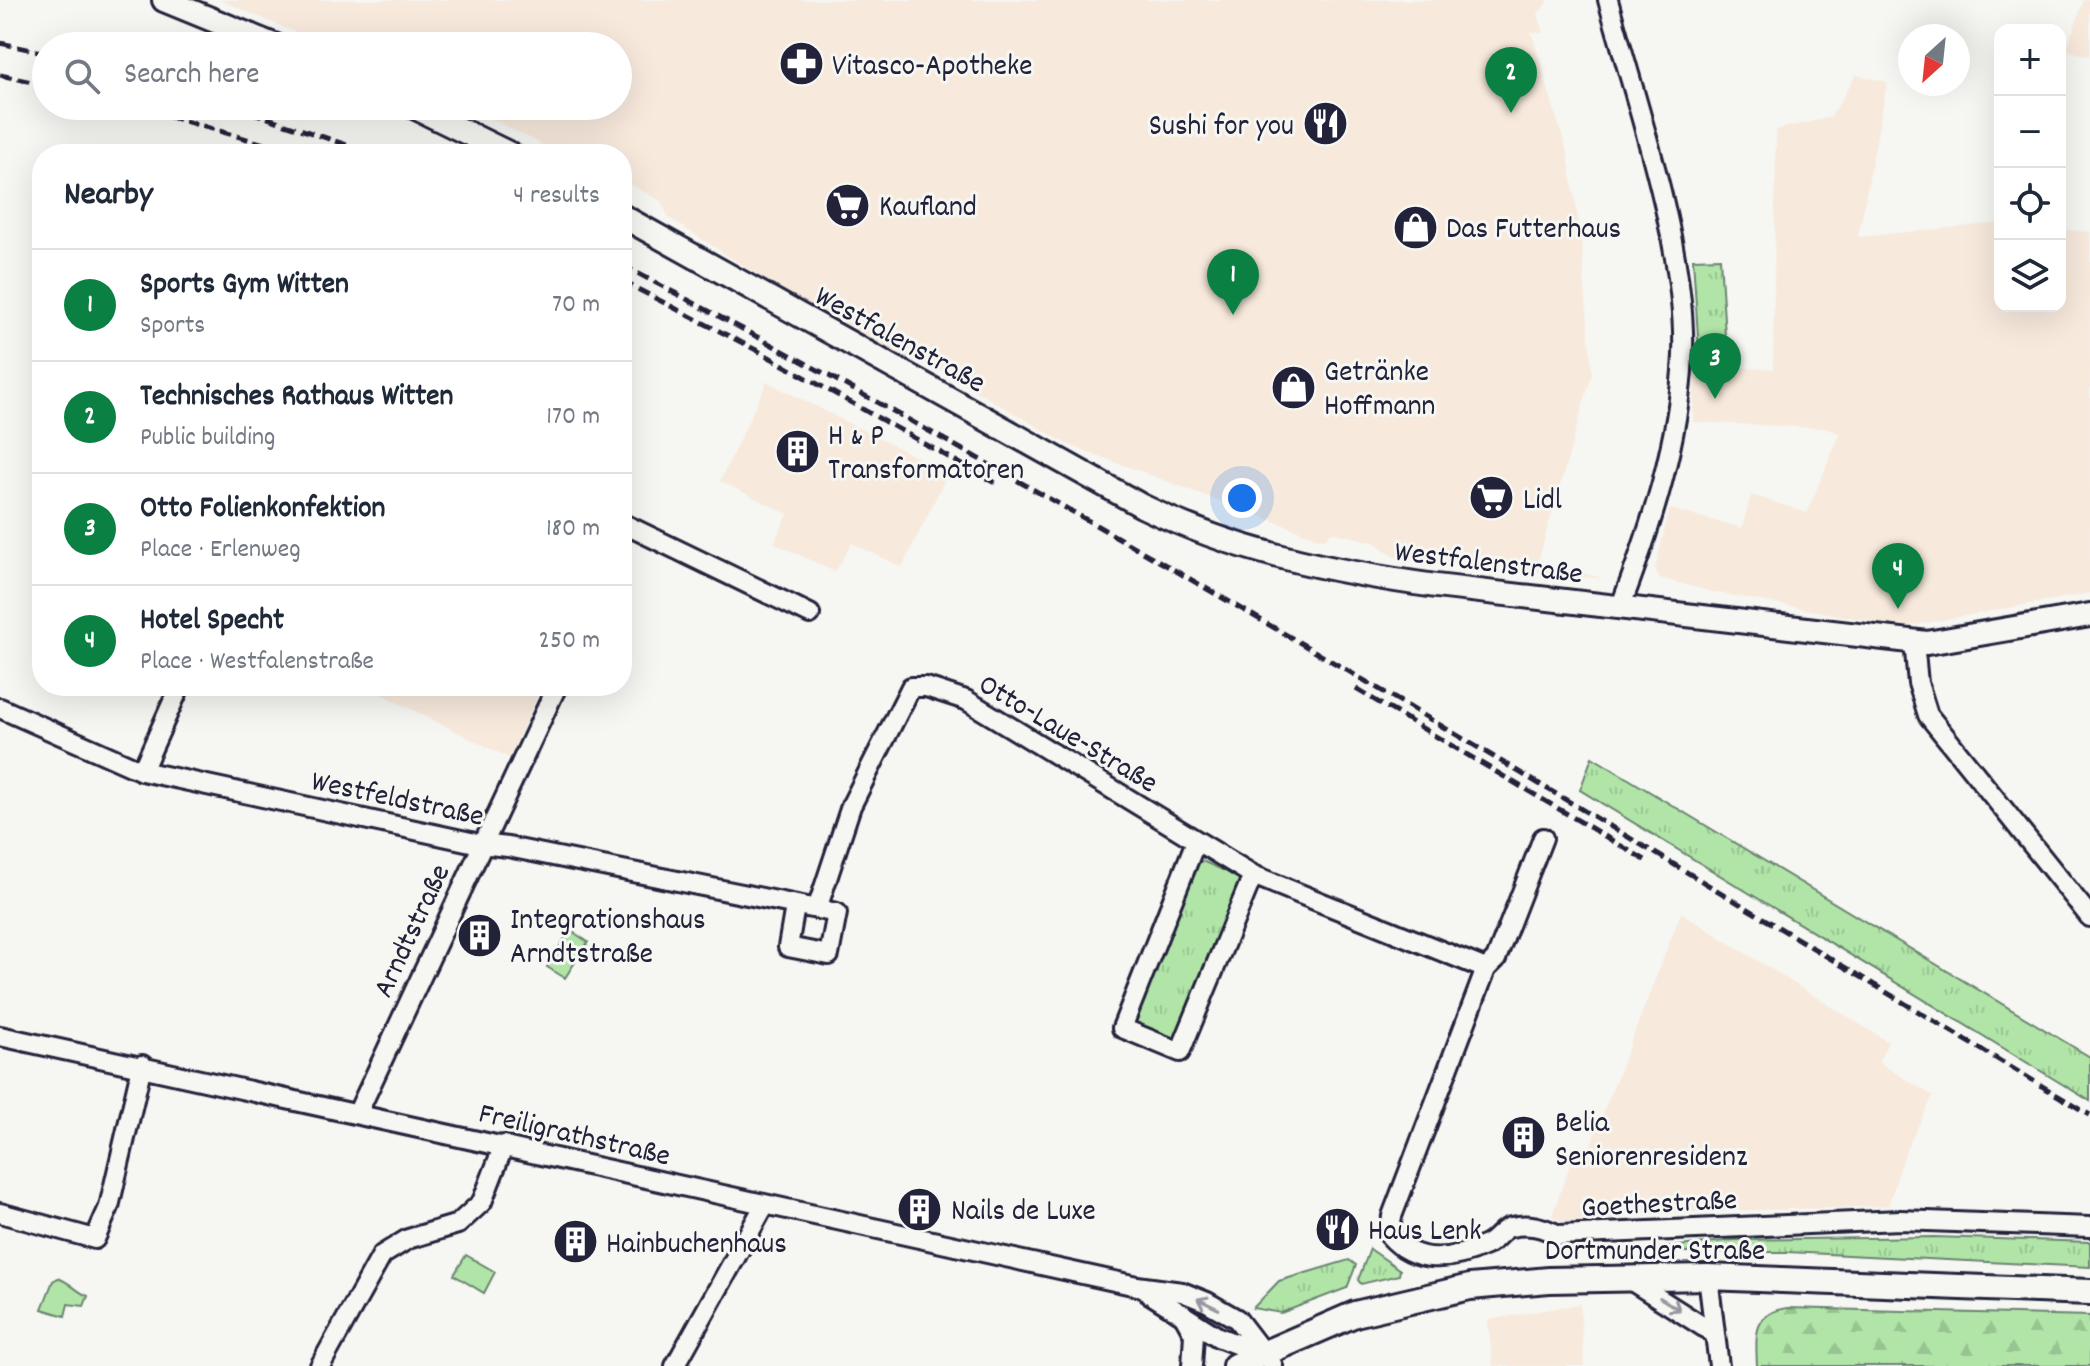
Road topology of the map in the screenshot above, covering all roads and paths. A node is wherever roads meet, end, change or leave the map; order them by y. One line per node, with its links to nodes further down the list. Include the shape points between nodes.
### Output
1 (164, 0): 3 (street)
2 (1608, 0): 8 (street, via 1665,217 1683,329 1675,430)
3 (242, 32)
4 (441, 120): 5 (street)
5 (490, 144)
6 (632, 222): 8 (street, Westfalenstraße, via 1188,527 1288,560 1355,575)
7 (632, 534): 9 (street)
8 (1620, 608): 11 (street, Westfalenstraße)
9 (810, 614)
10 (2090, 615): 11 (street)
11 (1914, 642): 22 (street, via 1928,715)
12 (176, 696): 15 (street)
13 (552, 696): 18 (street, Arndtstraße)
14 (0, 708): 15 (street, Westfeldstraße)
15 (142, 771): 18 (street, Westfeldstraße)
16 (1543, 838): 23 (street, Goethestraße, via 1496,959)
17 (1196, 841): 19 (street, Otto-Laue-Straße); 19 (street, via 1122,1028 1180,1052); 21 (street, Otto-Laue-Straße, via 966,700 911,687 851,806)
18 (480, 844): 20 (street, Westfeldstraße); 26 (street, Arndtstraße)
19 (1253, 875): 23 (street, Otto-Laue-Straße)
20 (795, 906): 21 (street); 21 (street, via 788,947 829,955 837,913)
21 (817, 909)
22 (2090, 917)
23 (1486, 969): 30 (street, Goethestraße, via 1392,1216 1389,1235 1403,1251 1420,1258 1448,1255 1489,1245 1507,1227 1537,1225 1559,1235 1900,1220)
24 (0, 1036): 25 (street, Freiligrathstraße)
25 (142, 1065): 26 (street, Freiligrathstraße); 29 (street, via 109,1207 95,1239)
26 (358, 1112): 27 (street, Freiligrathstraße)
27 (504, 1145): 28 (street, Freiligrathstraße); 38 (street, via 482,1202 458,1224 408,1239 382,1255)
28 (764, 1206): 33 (street, Freiligrathstraße); 39 (street)
29 (0, 1213)
30 (2090, 1227)
31 (1708, 1277): 32 (main road, Dortmunder Straße); 34 (main road, Dortmunder Straße); 36 (street)
32 (1627, 1278): 36 (street, one-way to 36); 37 (main road, Dortmunder Straße, via 1470,1287 1415,1297 1355,1314)
33 (1137, 1286): 35 (street, Freiligrathstraße); 37 (street, Freiligrathstraße, one-way to 33, via 1237,1319 1207,1302 1182,1292)
34 (2090, 1292)
35 (1182, 1311): 37 (street, Freiligrathstraße, via 1218,1337); 40 (street, via 1194,1334)
36 (1713, 1333): 42 (street)
37 (1266, 1359): 41 (main road, Dortmunder Straße)
38 (320, 1366)
39 (675, 1366)
40 (1192, 1366)
41 (1235, 1366)
42 (1719, 1366)

